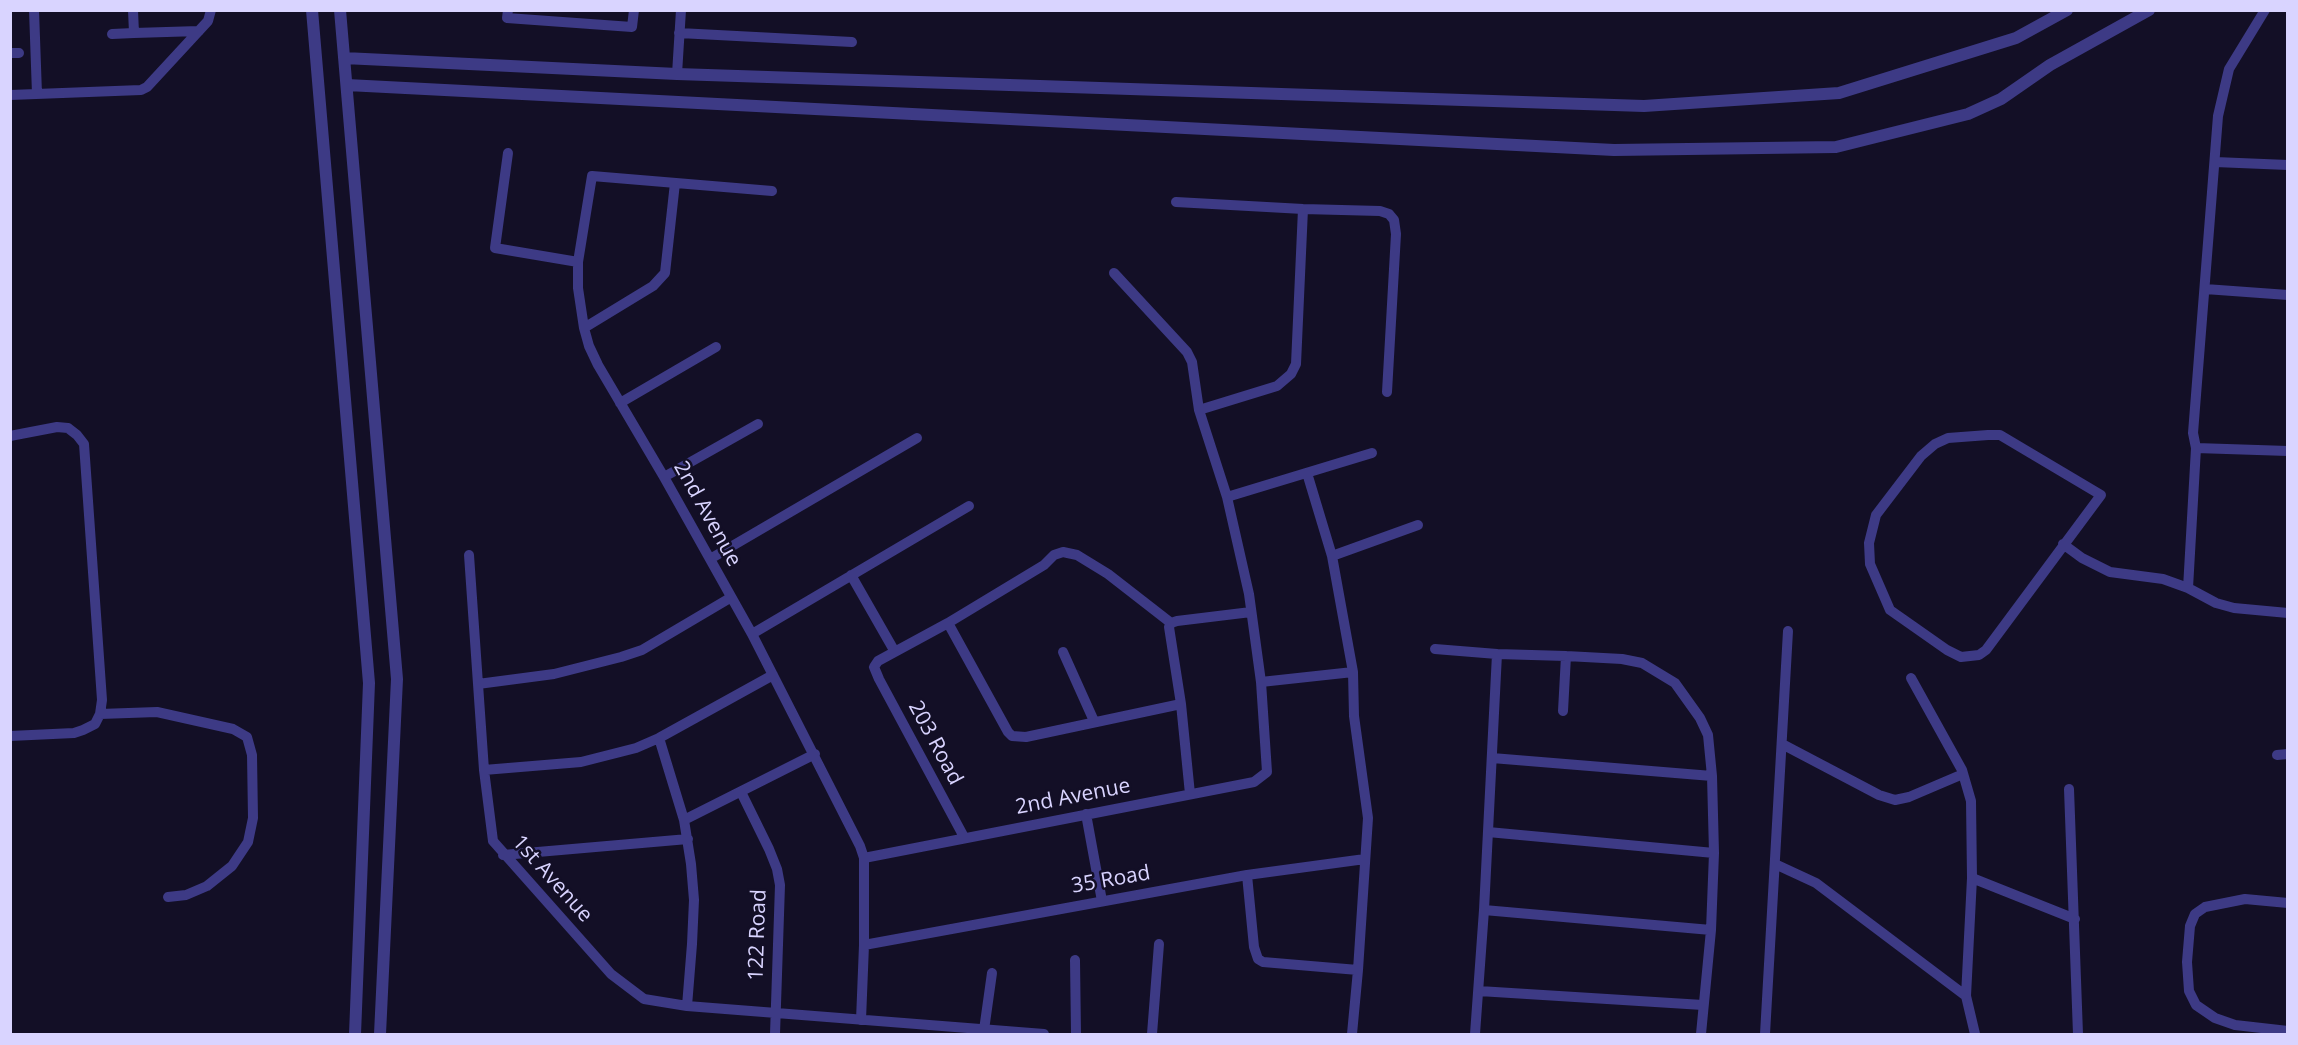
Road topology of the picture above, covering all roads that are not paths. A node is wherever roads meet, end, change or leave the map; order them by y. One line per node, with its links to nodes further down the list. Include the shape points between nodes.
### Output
1 (34, 10): 22 (street)
2 (133, 10): 15 (street)
3 (211, 10): 14 (street)
4 (312, 10): 120 (street, via 369,683)
5 (340, 10): 19 (street)
6 (508, 10): 13 (street, via 507,18)
7 (582, 10): 13 (street)
8 (634, 10): 13 (street, via 632,27)
9 (681, 10): 16 (street)
10 (2067, 10): 20 (street, via 2016,38 1839,93 1644,106)
11 (2149, 10): 21 (street, via 2050,66 2001,99 1968,114 1836,147 1614,150)
12 (2265, 10): 25 (street, via 2229,69 2218,117)
13 (581, 24)
14 (199, 31): 15 (street); 22 (street, via 141,90)
15 (134, 33): 17 (street)
16 (679, 33): 18 (street); 20 (street)
17 (112, 34)
18 (852, 42)
19 (344, 58): 20 (street); 21 (street)
20 (677, 74)
21 (347, 85): 121 (street, via 397,679)
22 (38, 94): 23 (street)
23 (10, 95)
24 (508, 153): 31 (street, via 495,248)
25 (2216, 162): 26 (street); 33 (street)
26 (2288, 165)
27 (675, 183): 28 (street); 31 (street, 2nd Avenue, via 592,176); 35 (street, via 665,273 653,286)
28 (772, 190)
29 (1176, 202): 30 (street)
30 (1303, 209): 37 (street, via 1380,211 1394,220); 39 (street, via 1296,364 1291,374 1277,386)
31 (578, 262): 35 (street, 2nd Avenue)
32 (1114, 273): 39 (street, via 1187,352 1194,372)
33 (2205, 289): 34 (street); 43 (street, via 2193,433)
34 (2288, 295)
35 (584, 328): 38 (street, 2nd Avenue, via 598,365)
36 (716, 347): 38 (street)
37 (1387, 392)
38 (620, 403): 47 (street, 2nd Avenue)
39 (1198, 410): 48 (street)
40 (758, 424): 47 (street)
41 (10, 436): 76 (street, via 68,428 84,444)
42 (916, 438): 54 (street)
43 (2196, 448): 44 (street); 56 (street)
44 (2288, 451)
45 (1372, 453): 46 (street)
46 (1307, 473): 48 (street); 53 (street)
47 (664, 477): 54 (street, 2nd Avenue)
48 (1227, 497): 58 (street)
49 (969, 506): 55 (street)
50 (1418, 525): 53 (street)
51 (2063, 544): 51 (street, via 2101,495 2000,435 1948,438 1921,456 1876,515 1869,543 1870,564 1890,610 1947,650 1970,657 1986,650); 56 (street, via 2110,572 2163,579)
52 (469, 555): 73 (street, 1st Avenue)
53 (1332, 556): 69 (street)
54 (710, 559): 57 (street, 2nd Avenue)
55 (851, 575): 63 (street); 65 (street)
56 (2188, 588): 59 (street, via 2234,608)
57 (730, 598): 63 (street, 2nd Avenue); 73 (street, via 642,650 554,674)
58 (1251, 612): 61 (street); 72 (street)
59 (2288, 613)
60 (948, 623): 61 (street, via 1063,552 1077,555 1108,574); 65 (street); 77 (street, via 1012,736 1026,737)
61 (1171, 623): 74 (street, via 1169,633)
62 (1788, 631): 80 (street)
63 (752, 634): 70 (street, 2nd Avenue)
64 (1435, 649): 67 (street)
65 (895, 652): 92 (street, 203 Road, via 874,667)
66 (1063, 652): 77 (street)
67 (1497, 654): 68 (street); 82 (street)
68 (1566, 656): 75 (street); 85 (street, via 1642,663 1675,683 1708,735)
69 (1353, 672): 72 (street); 97 (street, via 1354,716 1368,818)
70 (773, 675): 79 (street); 81 (street, 2nd Avenue)
71 (1911, 678): 84 (street)
72 (1261, 682): 88 (street, 2nd Avenue, via 1267,772 1254,782)
73 (478, 684): 83 (street, 1st Avenue)
74 (1181, 704): 77 (street); 88 (street)
75 (1563, 711)
76 (100, 714): 78 (street, via 95,724 74,733); 101 (street, via 157,712 233,729 247,737 252,755 253,818 248,842 232,866 207,886)
77 (1094, 721)
78 (10, 736)
79 (659, 738): 83 (street, via 581,762); 90 (street)
80 (1782, 744): 84 (street, via 1878,795 1895,800); 98 (street)
81 (815, 754): 87 (street); 96 (street, 2nd Avenue)
82 (1492, 758): 85 (street); 91 (street)
83 (484, 770): 95 (street, 1st Avenue, via 492,841)
84 (1963, 774): 100 (street, via 1971,801)
85 (1712, 776): 94 (street)
86 (2069, 789): 105 (street)
87 (741, 792): 90 (street); 116 (street, 122 Road, via 769,849 780,885)
88 (1190, 794): 89 (street, 2nd Avenue)
89 (1086, 814): 92 (street, 2nd Avenue); 102 (street)
90 (684, 820): 93 (street)
91 (1488, 832): 94 (street); 104 (street)
92 (964, 837): 96 (street, 2nd Avenue)
93 (688, 838): 95 (street); 115 (street, via 694,900)
94 (1714, 853): 106 (street)
95 (503, 855): 115 (street, 1st Avenue, via 611,974 644,999)
96 (864, 858): 108 (street, 2nd Avenue)
97 (1365, 859): 99 (street, 35 Road); 110 (street)
98 (1775, 864): 113 (street, via 1816,883); 129 (street)
99 (1247, 875): 102 (street, 35 Road); 110 (street, via 1258,959)
100 (1972, 878): 105 (street); 113 (street)
101 (168, 897)
102 (1102, 901): 108 (street, 35 Road)
103 (2288, 903): 119 (street, via 2245,900 2205,907 2195,914 2190,926 2187,962 2189,991 2196,1005 2215,1018 2235,1025)
104 (1484, 910): 106 (street); 112 (street)
105 (2075, 919): 131 (street)
106 (1711, 930): 114 (street)
107 (1159, 944): 125 (street)
108 (864, 945): 117 (street, 2nd Avenue)
109 (1075, 960): 124 (street)
110 (1358, 970): 126 (street)
111 (992, 972): 118 (street)
112 (1479, 991): 114 (street); 127 (street)
113 (1966, 996): 130 (street)
114 (1702, 1005): 128 (street)
115 (687, 1006): 116 (street, 1st Avenue)
116 (774, 1014): 117 (street, 1st Avenue); 122 (street, 122 Road)
117 (861, 1020): 118 (street, 1st Avenue)
118 (984, 1030): 123 (street, 1st Avenue)
119 (2288, 1031)
120 (355, 1035)
121 (380, 1035)
122 (775, 1035)
123 (1044, 1035)
124 (1076, 1035)
125 (1152, 1035)
126 (1352, 1035)
127 (1475, 1035)
128 (1701, 1035)
129 (1765, 1035)
130 (1975, 1035)
131 (2078, 1035)

